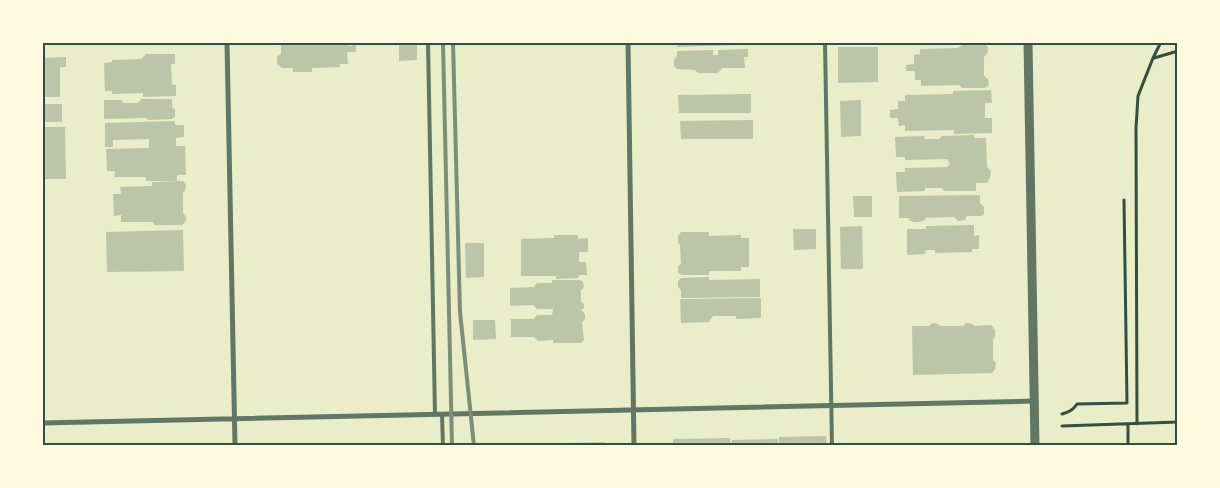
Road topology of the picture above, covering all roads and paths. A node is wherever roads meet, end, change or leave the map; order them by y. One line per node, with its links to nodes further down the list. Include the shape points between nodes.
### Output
1 (227, 42): 16 (street)
2 (428, 42): 13 (lane)
3 (628, 42): 12 (street)
4 (825, 42): 11 (lane)
5 (1028, 42): 10 (street)
6 (1161, 42): 8 (path)
7 (1178, 51): 8 (path)
8 (1153, 58): 20 (path, via 1138,96 1136,128)
9 (1124, 200): 15 (path, via 1127,403 1077,404)
10 (1034, 402): 11 (street); 26 (street)
11 (832, 406): 12 (street); 25 (lane)
12 (634, 410): 14 (street); 24 (street)
13 (435, 414): 14 (street); 16 (street)
14 (442, 414): 23 (lane)
15 (1062, 414)
16 (234, 419): 18 (street); 22 (street)
17 (1178, 422): 20 (path)
18 (42, 423)
19 (1128, 424): 20 (path); 21 (path); 27 (path)
20 (1137, 424)
21 (1062, 426)
22 (234, 446)
23 (443, 446)
24 (634, 446)
25 (832, 446)
26 (1035, 446)
27 (1128, 446)

